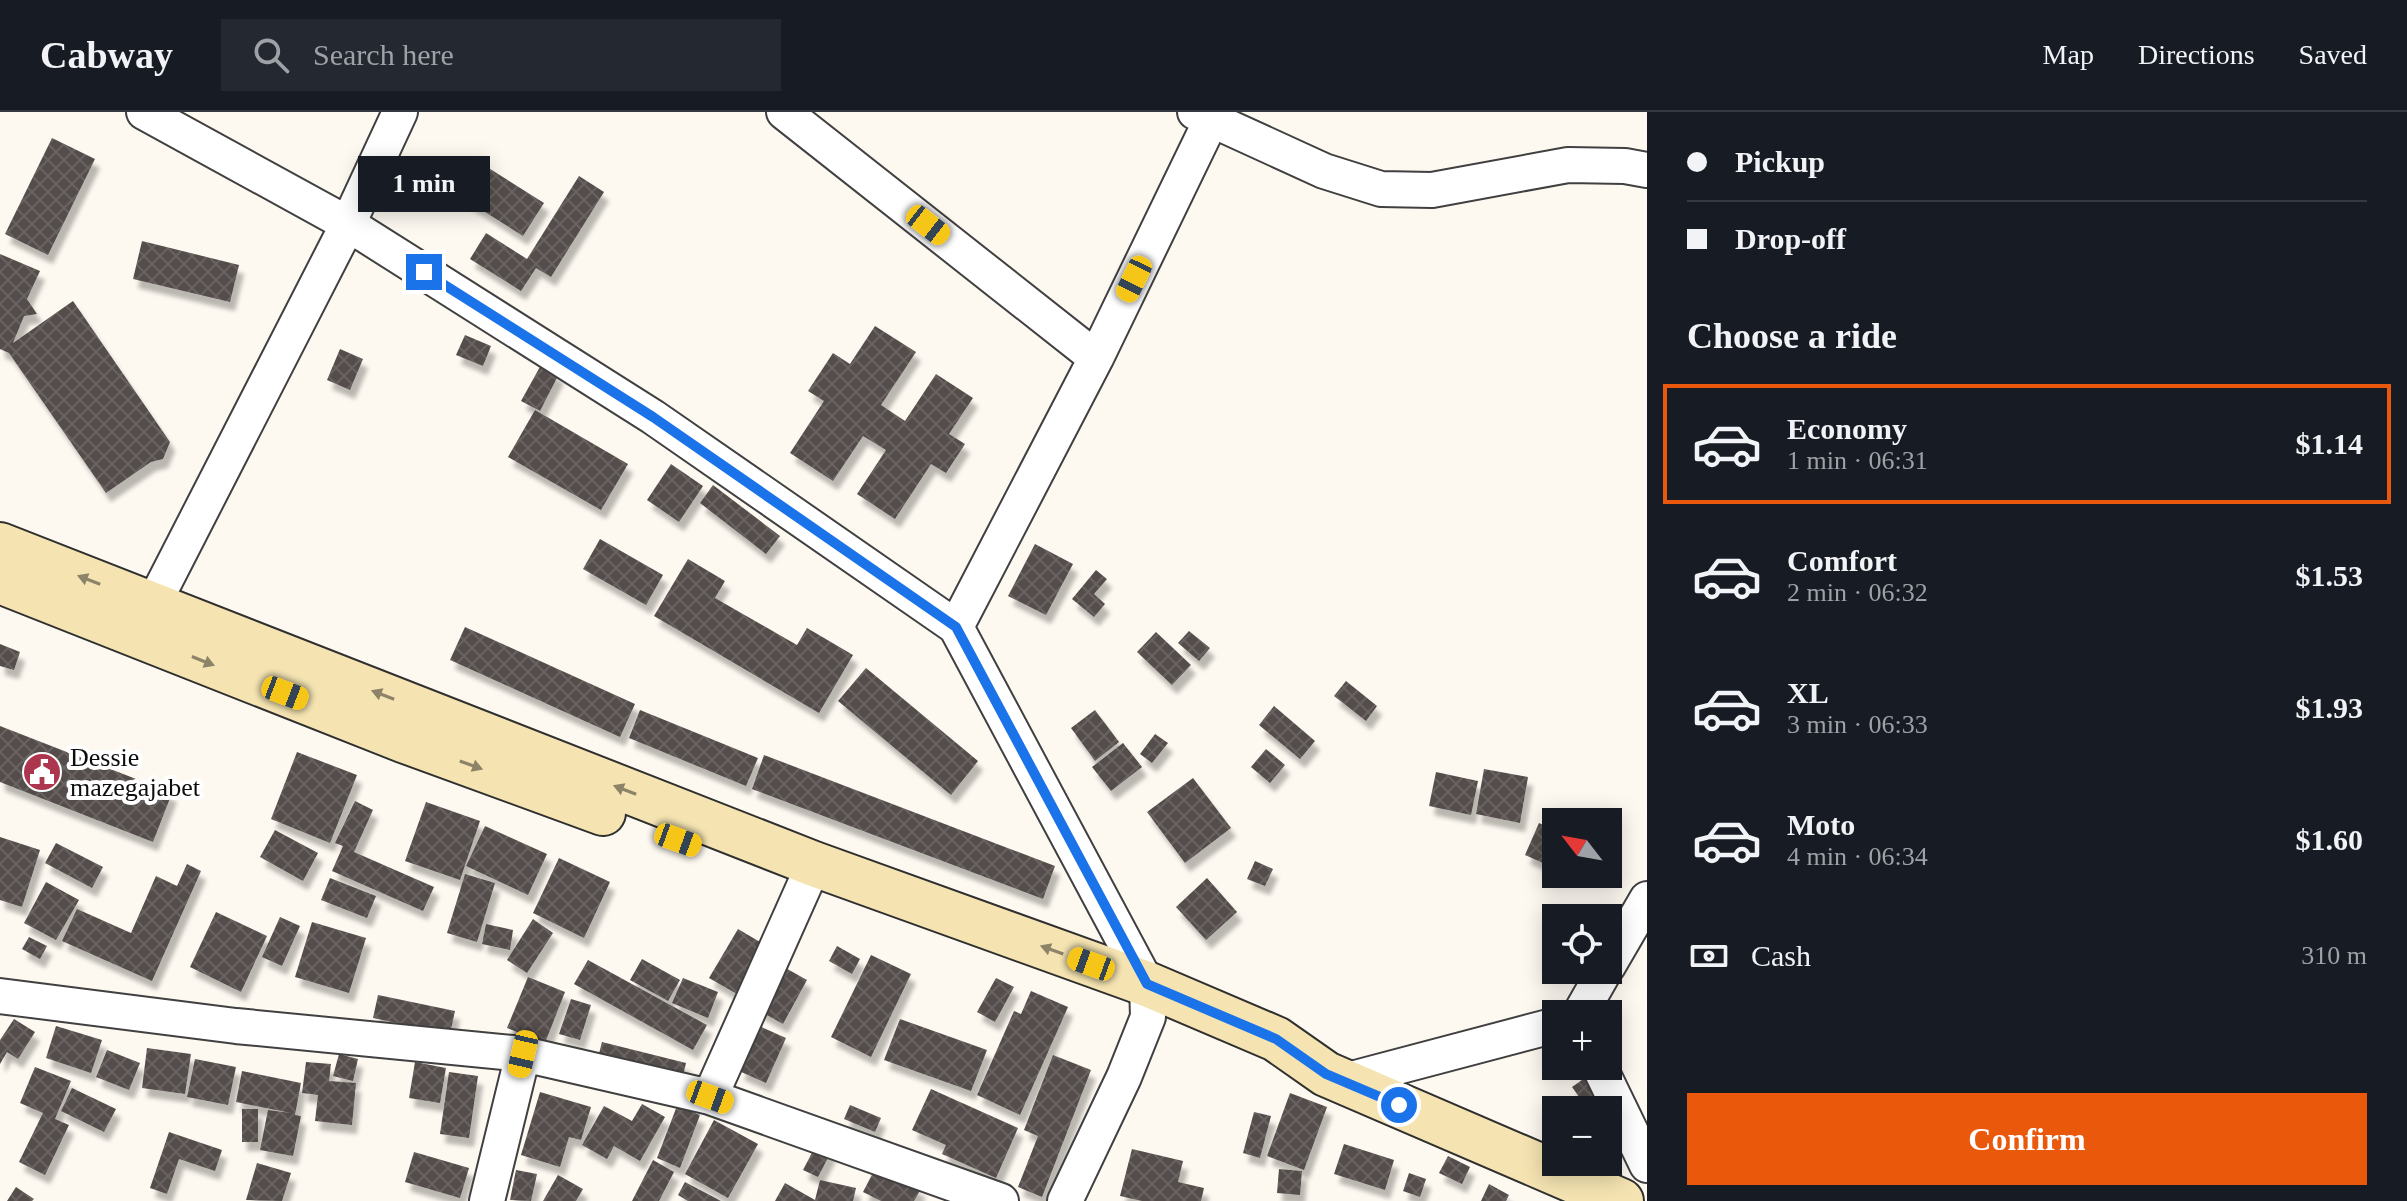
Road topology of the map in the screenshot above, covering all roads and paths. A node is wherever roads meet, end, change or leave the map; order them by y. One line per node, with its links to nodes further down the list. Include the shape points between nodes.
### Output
1 (144, 112): 6 (street)
2 (400, 112): 6 (street)
3 (784, 112): 7 (street)
4 (1207, 115): 5 (street, via 1324,171 1381,189 1432,190 1568,165); 7 (street)
5 (1647, 170)
6 (348, 224): 10 (street); 11 (street, via 653,417)
7 (1096, 358): 11 (street)
8 (0, 545): 10 (street, one-way to 8)
9 (0, 581): 10 (street)
10 (145, 620): 12 (street)
11 (956, 627): 16 (street)
12 (809, 876): 16 (street); 21 (street)
13 (1647, 899): 14 (street)
14 (1622, 942)
15 (0, 996): 18 (street)
16 (1148, 1001): 19 (street, via 1276,1039); 25 (street, via 1124,1077)
17 (1542, 1028): 19 (street)
18 (523, 1054): 21 (street); 23 (street)
19 (1335, 1078): 26 (street)
20 (1606, 1080): 22 (street)
21 (710, 1097): 24 (street)
22 (1647, 1165)
23 (487, 1201)
24 (1001, 1201)
25 (1065, 1201)
26 (1621, 1201)

